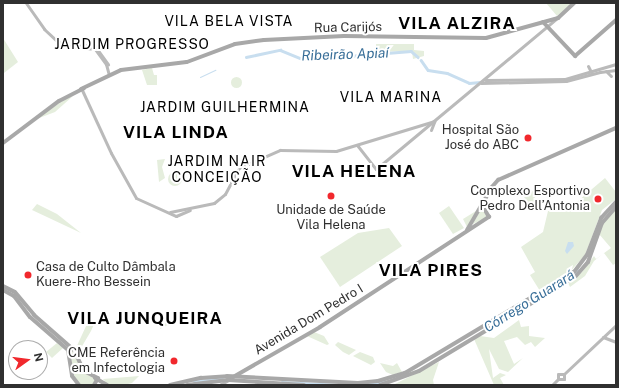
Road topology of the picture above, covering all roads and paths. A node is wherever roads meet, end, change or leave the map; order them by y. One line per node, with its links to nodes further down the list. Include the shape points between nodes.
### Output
1 (27, 3): 12 (main road, via 46,29 63,43 94,45 106,60)
2 (574, 3): 4 (main road, Rua Carijós, via 558,18)
3 (616, 20): 4 (main road, via 575,56)
4 (546, 23): 12 (main road, Rua Carijós, via 483,38 344,36 264,40 233,44 182,63 126,69); 14 (main road, via 525,47)
5 (616, 64): 7 (main road)
6 (588, 66): 11 (main road)
7 (610, 66): 10 (main road); 11 (main road)
8 (616, 70): 10 (main road)
9 (606, 71): 10 (main road); 13 (main road); 15 (main road, via 566,81)
10 (611, 71)
11 (591, 72): 14 (main road, via 560,79)
12 (109, 74): 16 (main road, Rua Carijós)
13 (611, 76)
14 (485, 80): 15 (main road)
15 (482, 83): 17 (main road)
16 (82, 90): 20 (main road, Rua Carijós, via 59,101); 21 (main road, via 87,105 132,192 145,203 170,212 209,206 222,198 240,167 280,150 323,152)
17 (434, 121): 19 (main road); 21 (main road); 21 (main road, via 376,169)
18 (616, 128): 23 (main road, Avenida Dom Pedro I, via 504,178 491,188)
19 (432, 130)
20 (3, 142)
21 (357, 145)
22 (616, 202): 41 (main road, via 600,218 587,255 574,272 418,367 371,382 348,384)
23 (482, 205): 25 (main road, Avenida Dom Pedro I); 26 (main road, via 489,217)
24 (616, 207): 49 (main road, via 602,223 588,262 575,277 419,371)
25 (472, 222): 26 (main road); 27 (main road, Avenida Dom Pedro I)
26 (475, 226): 27 (main road)
27 (466, 232): 39 (main road, Avenida Dom Pedro I)
28 (3, 286): 30 (main road, via 15,292)
29 (3, 290): 30 (main road, via 14,296)
30 (36, 320): 36 (main road)
31 (616, 325): 32 (main road)
32 (610, 330): 33 (main road); 34 (main road)
33 (603, 337): 34 (main road); 50 (main road, via 564,374 558,374 558,379)
34 (610, 339): 35 (main road)
35 (616, 342)
36 (71, 350): 40 (main road, via 83,369 90,376); 43 (main road, via 72,376)
37 (312, 377): 41 (main road)
38 (231, 379): 39 (main road); 39 (main road); 42 (main road); 45 (main road, via 201,378)
39 (243, 379): 41 (main road); 47 (main road)
40 (101, 380): 44 (main road)
41 (300, 381)
42 (219, 384): 46 (main road)
43 (78, 385)
44 (94, 385)
45 (170, 385)
46 (187, 385)
47 (295, 385): 48 (main road)
48 (304, 385)
49 (380, 385)
50 (552, 385)

